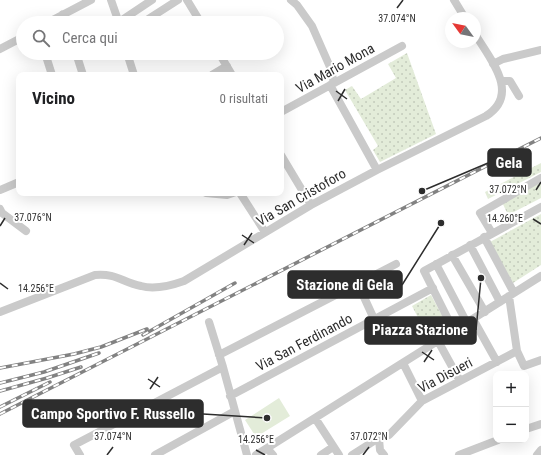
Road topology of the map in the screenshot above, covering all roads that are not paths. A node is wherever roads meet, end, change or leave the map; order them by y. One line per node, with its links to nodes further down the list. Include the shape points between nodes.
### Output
1 (91, 0): 9 (street)
2 (111, 0): 11 (street)
3 (152, 0): 12 (street)
4 (178, 0): 13 (street)
5 (187, 0): 14 (street)
6 (291, 0): 32 (street, via 312,26 330,67)
7 (454, 0): 8 (street)
8 (461, 12)
9 (63, 14): 10 (street)
10 (59, 16)
11 (117, 16)
12 (128, 16)
13 (153, 16)
14 (197, 16)
15 (16, 40): 18 (street)
16 (481, 44): 24 (street)
17 (402, 46): 32 (street, Via Mario Mona)
18 (0, 49)
19 (541, 50): 24 (street)
20 (47, 60): 26 (street)
21 (78, 60): 27 (street)
22 (130, 60): 28 (street)
23 (223, 60): 25 (street)
24 (493, 64): 31 (street)
25 (227, 66): 29 (street); 30 (street)
26 (51, 72)
27 (82, 72)
28 (133, 72)
29 (217, 72)
30 (230, 72)
31 (502, 81): 33 (street, via 510,82); 36 (street, Via San Cristoforo, via 502,96 490,113)
32 (332, 84): 34 (street, Via Mario Mona); 36 (street)
33 (519, 96)
34 (284, 110)
35 (284, 166): 41 (street)
36 (377, 170): 41 (street, Via San Cristoforo)
37 (541, 178): 46 (street, via 480,213)
38 (16, 183): 39 (street)
39 (0, 190)
40 (242, 196): 45 (street)
41 (311, 205): 45 (street, Via San Cristoforo)
42 (541, 207): 46 (street)
43 (0, 209): 44 (street)
44 (26, 231)
45 (265, 232): 56 (street, Via San Cristoforo, via 184,281 160,288 135,285 107,274 95,275)
46 (488, 235): 47 (street); 54 (street)
47 (470, 245): 48 (street); 55 (street)
48 (452, 255): 50 (street); 57 (street)
49 (396, 264): 52 (street)
50 (436, 264): 53 (street, via 424,271); 59 (street)
51 (541, 276): 54 (street)
52 (358, 284): 58 (street); 64 (street)
53 (433, 288): 58 (street, Via San Ferdinando); 61 (street)
54 (512, 294): 55 (street); 63 (street)
55 (500, 302): 57 (street)
56 (0, 312)
57 (485, 312): 59 (street)
58 (374, 319): 70 (street, Via San Ferdinando)
59 (470, 321): 61 (street); 66 (street)
60 (209, 322): 64 (street)
61 (454, 331): 62 (street)
62 (438, 341): 67 (street); 69 (street)
63 (517, 351): 65 (street, via 524,366); 66 (street, Via Disueri)
64 (219, 355): 68 (street)
65 (541, 360)
66 (497, 362): 69 (street, Via Disueri)
67 (403, 363): 71 (street); 73 (street)
68 (223, 367): 70 (street); 82 (street, via 74,445)
69 (460, 381): 71 (street, Via Disueri)
70 (230, 396): 72 (street)
71 (422, 401): 76 (street, Via Disueri, via 389,434)
72 (234, 411): 83 (street); 84 (street)
73 (315, 418): 78 (street); 80 (street)
74 (541, 424): 75 (street)
75 (529, 428)
76 (379, 438): 81 (street, Via Disueri); 88 (street, via 380,450)
77 (493, 442): 89 (street)
78 (333, 447): 86 (street); 87 (street)
79 (541, 450): 90 (street)
80 (270, 452): 85 (street)
81 (355, 454)
82 (80, 455)
83 (155, 455)
84 (247, 455)
85 (256, 455)
86 (321, 455)
87 (339, 455)
88 (384, 455)
89 (459, 455)
90 (537, 455)

